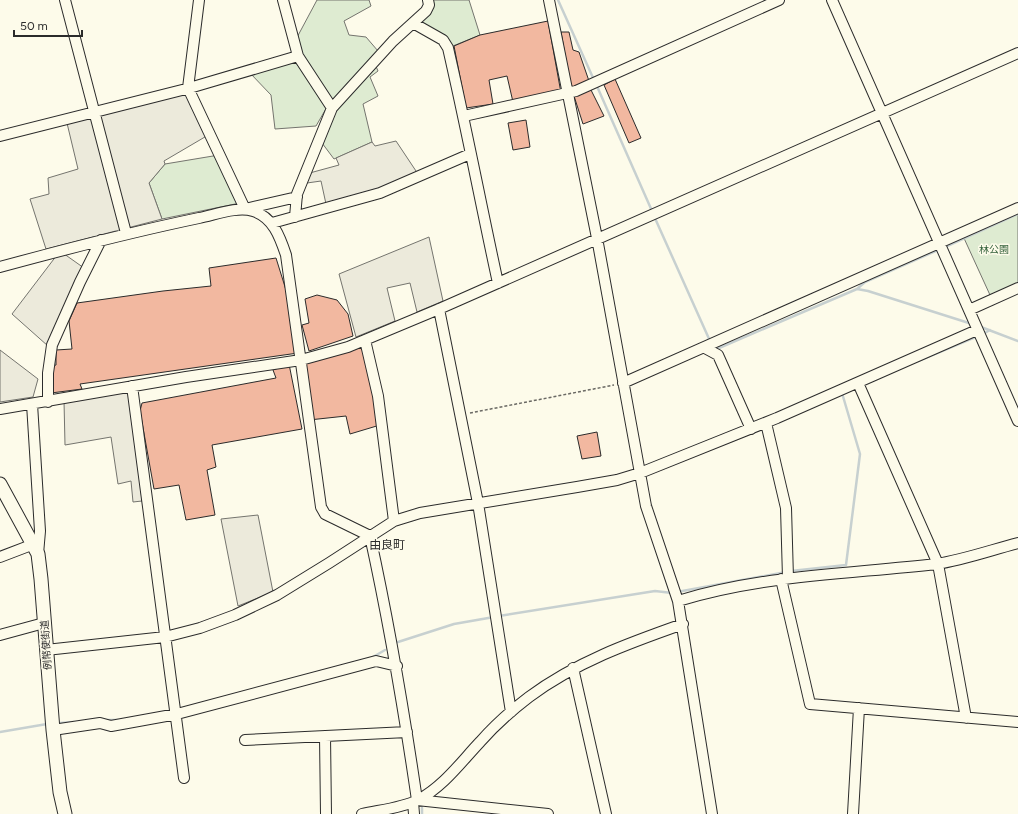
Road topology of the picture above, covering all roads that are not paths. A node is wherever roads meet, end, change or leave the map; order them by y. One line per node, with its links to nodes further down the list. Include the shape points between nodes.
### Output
1 (65, 0): 14 (street)
2 (199, 0): 11 (street)
3 (283, 0): 10 (street)
4 (428, 0): 8 (street, via 426,11)
5 (550, 0): 12 (street)
6 (779, 0): 12 (street)
7 (832, 0): 15 (street)
8 (413, 23): 13 (street, via 393,41); 16 (street, via 443,40 448,48)
9 (1018, 53): 15 (street)
10 (298, 56): 11 (street); 13 (street)
11 (188, 88): 14 (street); 21 (street)
12 (568, 94): 16 (street); 25 (street)
13 (332, 108): 19 (street)
14 (94, 111): 17 (street); 24 (street)
15 (881, 113): 25 (street); 27 (street)
16 (464, 116): 18 (street)
17 (0, 136)
18 (470, 154): 22 (street, via 380,193); 29 (street)
19 (296, 197): 21 (street); 22 (street)
20 (1018, 208): 27 (street)
21 (245, 209): 23 (street, via 261,215); 24 (street)
22 (295, 217): 23 (street)
23 (272, 223): 36 (street, via 286,255)
24 (126, 233): 26 (street)
25 (597, 238): 29 (street); 37 (street)
26 (101, 240): 28 (street); 40 (street, via 52,345 48,373)
27 (939, 244): 32 (street); 35 (street)
28 (0, 267)
29 (498, 283): 31 (street)
30 (1018, 288): 32 (street)
31 (439, 310): 34 (street); 48 (street)
32 (968, 310): 33 (street)
33 (978, 330): 38 (street); 43 (street)
34 (365, 340): 36 (street); 49 (street, via 378,396)
35 (705, 348): 37 (street); 45 (street, via 718,355)
36 (301, 360): 39 (street); 50 (street, via 321,507 325,514)
37 (623, 383): 46 (street)
38 (858, 383): 44 (street); 54 (street)
39 (132, 386): 40 (street); 60 (street)
40 (48, 402): 41 (street)
41 (32, 404): 42 (street); 52 (street, via 40,531)
42 (0, 409)
43 (1018, 421)
44 (766, 423): 45 (street); 55 (street, via 786,508)
45 (751, 429): 46 (street)
46 (640, 473): 48 (street, via 617,480); 56 (street, via 646,506)
47 (0, 484): 52 (main road, 例幣使街道)
48 (478, 504): 49 (street, via 420,513); 65 (street)
49 (394, 521): 50 (street)
50 (370, 536): 60 (street, via 277,595 235,615); 62 (street)
51 (1018, 543): 54 (street)
52 (36, 549): 53 (street); 57 (main road, 例幣使街道, via 42,579)
53 (0, 557)
54 (938, 564): 55 (street); 67 (street)
55 (784, 579): 56 (street, via 735,586); 64 (street, via 810,704)
56 (678, 601): 58 (street)
57 (44, 623): 59 (street); 61 (main road, 例幣使街道)
58 (683, 624): 63 (street, via 625,645); 81 (street)
59 (0, 635)
60 (165, 637): 61 (street); 66 (street)
61 (46, 650): 69 (main road, 例幣使街道)
62 (397, 666): 66 (street, via 376,661); 70 (street)
63 (573, 668): 65 (street, via 540,689); 80 (street)
64 (859, 708): 67 (street); 82 (street)
65 (512, 712): 74 (street, via 484,738 452,774)
66 (177, 714): 69 (street, via 112,726 100,723); 73 (street)
67 (966, 718): 68 (street)
68 (1018, 722)
69 (53, 730): 75 (main road, 例幣使街道)
70 (407, 732): 71 (street); 74 (street)
71 (325, 736): 72 (street); 76 (street)
72 (245, 740)
73 (184, 778)
74 (415, 801): 77 (street); 78 (street); 79 (street)
75 (65, 814)
76 (326, 814)
77 (362, 814)
78 (414, 814)
79 (548, 814)
80 (606, 814)
81 (712, 814)
82 (853, 814)

